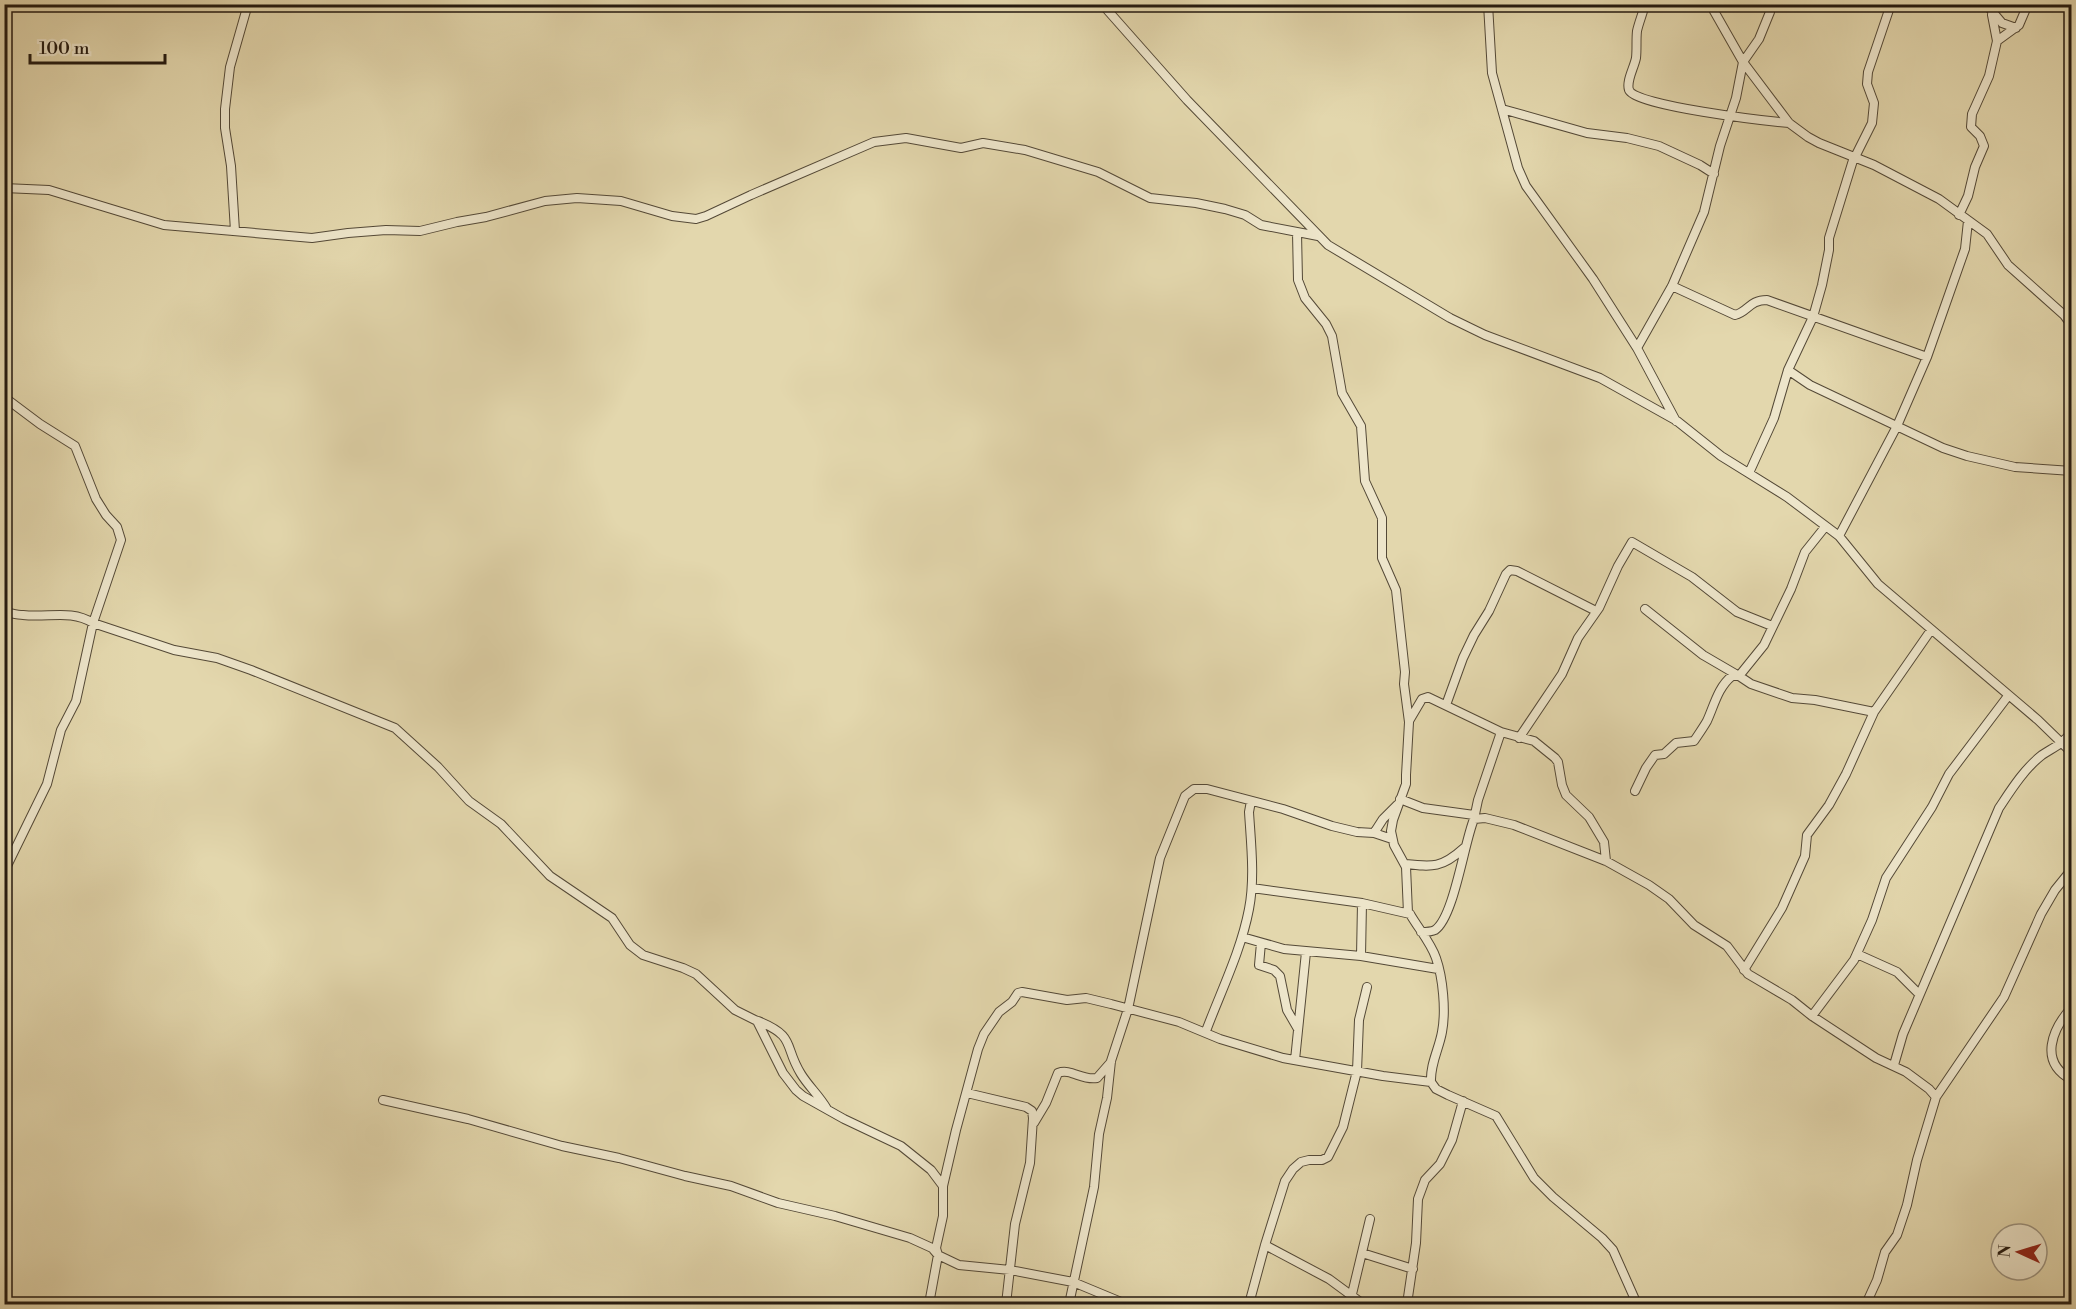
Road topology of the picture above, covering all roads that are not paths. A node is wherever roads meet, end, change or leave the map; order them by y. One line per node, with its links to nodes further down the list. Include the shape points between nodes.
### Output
1 (248, 4): 22 (street, via 230,67 225,109)
2 (1102, 4): 24 (street, via 1186,100)
3 (1488, 4): 14 (street, via 1492,74)
4 (1645, 4): 15 (street, via 1629,83 1631,93 1652,102)
5 (1710, 4): 13 (street)
6 (1771, 4): 13 (street, via 1759,39)
7 (1892, 4): 17 (street, via 1868,72 1867,84 1874,103 1872,123)
8 (1986, 4): 10 (street)
9 (2028, 4): 11 (street)
10 (1992, 13): 11 (street, via 2002,23); 12 (street)
11 (2016, 28): 12 (street)
12 (1997, 41): 20 (street, via 1989,76 1971,118 1971,127 1984,146)
13 (1743, 62): 15 (street); 16 (street)
14 (1502, 109): 18 (street, via 1587,133 1659,146); 28 (street, via 1526,186)
15 (1731, 116): 16 (street); 18 (street)
16 (1789, 123): 17 (street, via 1808,137)
17 (1855, 157): 20 (street, via 1926,190); 26 (street, via 1829,238 1822,285)
18 (1714, 174): 25 (street, via 1704,212)
19 (4, 188): 22 (street, via 49,190 164,225)
20 (1959, 215): 21 (street)
21 (1968, 221): 27 (street, via 1987,234 2008,265); 29 (street, via 1965,249)
22 (235, 231): 23 (street, via 312,238 370,231 420,231 545,201 577,198 621,201 696,219 874,142 906,138 962,148 984,143 1025,150 1098,172 1150,198 1225,209 1261,225)
23 (1297, 233): 24 (street); 48 (street, via 1298,280 1305,298 1332,336 1342,393 1361,426 1365,481 1383,518 1382,558 1396,590)
24 (1318, 236): 32 (street, via 1450,318 1496,340 1600,378)
25 (1672, 286): 26 (street, via 1735,315 1753,303 1767,300); 28 (street)
26 (1812, 317): 29 (street); 30 (street)
27 (2072, 326)
28 (1637, 348): 32 (street)
29 (1927, 357): 33 (street)
30 (1788, 370): 33 (street, via 1810,385); 35 (street, via 1774,418)
31 (4, 397): 41 (street, via 75,446 96,499 117,527 120,544)
32 (1677, 421): 35 (street)
33 (1897, 426): 34 (street, via 1980,460); 37 (street)
34 (2072, 471)
35 (1749, 473): 36 (street)
36 (1825, 527): 37 (street); 42 (street, via 1805,552)
37 (1839, 536): 43 (street, via 1878,584)
38 (1645, 609): 44 (street, via 1702,655)
39 (1596, 611): 42 (street, via 1633,542 1692,578 1737,612); 46 (street, via 1510,570 1463,658); 51 (street, via 1578,638 1562,674)
40 (4, 612): 41 (street, via 68,614)
41 (93, 623): 64 (street, via 76,702 61,730 47,784); 81 (street, via 251,670 395,728 468,801 501,824 550,876 612,918 630,945 643,955 691,971 735,1010)
42 (1772, 626): 44 (street)
43 (1931, 630): 45 (street); 47 (street)
44 (1742, 678): 47 (street, via 1792,698); 54 (street, via 1732,676 1726,681 1694,741 1676,743 1664,754 1655,755)
45 (2008, 696): 52 (street); 72 (street, via 1956,762 1893,866)
46 (1446, 705): 48 (street, via 1428,696); 50 (street)
47 (1874, 712): 75 (street, via 1846,774 1807,835 1805,856 1782,908)
48 (1409, 722): 56 (street, via 1406,784)
49 (2072, 731): 52 (street)
50 (1501, 732): 51 (street); 57 (street)
51 (1519, 738): 61 (street, via 1534,741 1557,760 1566,795 1589,817 1604,842)
52 (2061, 745): 53 (street); 77 (street, via 2032,765 1999,808)
53 (2072, 753)
54 (1635, 791)
55 (1251, 801): 58 (street, via 1332,826); 65 (street, via 1248,812); 79 (street, via 1207,789 1194,789 1185,796 1160,858)
56 (1398, 802): 57 (street); 58 (street); 59 (street)
57 (1474, 817): 60 (street); 61 (street, via 1514,825)
58 (1374, 833): 59 (street)
59 (1392, 839): 62 (street)
60 (1464, 848): 62 (street, via 1437,866); 68 (street, via 1445,915 1437,928)
61 (1606, 861): 75 (street, via 1669,899 1694,925 1727,946)
62 (1405, 864): 67 (street)
63 (2072, 869): 91 (street, via 2041,914 2004,997)
64 (4, 872)
65 (1252, 888): 66 (street); 69 (street)
66 (1362, 903): 67 (street); 73 (street)
67 (1410, 914): 68 (street)
68 (1421, 932): 74 (street, via 1437,958)
69 (1242, 937): 70 (street); 83 (street)
70 (1261, 943): 71 (street); 82 (street, via 1259,965 1280,976 1287,1010)
71 (1306, 952): 73 (street); 82 (street)
72 (1857, 954): 77 (street, via 1897,972); 80 (street)
73 (1361, 956): 74 (street)
74 (1438, 969): 89 (street, via 1444,1015)
75 (1744, 970): 80 (street)
76 (1367, 987): 87 (street, via 1359,1020)
77 (1919, 994): 86 (street)
78 (2072, 1007): 88 (street, via 2052,1035 2055,1064)
79 (1128, 1010): 83 (street); 85 (street); 90 (street, via 1086,998 1067,1000 1018,993 984,1034)
80 (1812, 1016): 86 (street, via 1876,1058)
81 (757, 1021): 94 (street, via 788,1082); 94 (street, via 785,1037 799,1071)
82 (1299, 1029): 84 (street)
83 (1206, 1031): 84 (street, via 1241,1046)
84 (1295, 1060): 87 (street)
85 (1111, 1061): 95 (street, via 1097,1078 1084,1078 1069,1071 1058,1073); 103 (street, via 1094,1186)
86 (1894, 1065): 91 (street)
87 (1357, 1071): 89 (street); 98 (street, via 1343,1127 1331,1153 1326,1159 1301,1162 1293,1169 1285,1181)
88 (2072, 1080)
89 (1431, 1082): 93 (street, via 1436,1089)
90 (967, 1093): 95 (street, via 1026,1107 1032,1111); 96 (street)
91 (1935, 1097): 113 (street, via 1907,1205)
92 (383, 1100): 100 (street, via 731,1186 778,1203 910,1238)
93 (1463, 1101): 101 (street, via 1452,1140 1440,1164 1425,1180 1418,1199); 112 (street, via 1496,1116 1534,1178 1613,1250)
94 (827, 1110): 96 (street, via 901,1146 932,1170)
95 (1034, 1124): 102 (street)
96 (943, 1186): 100 (street, via 944,1216 936,1248)
97 (1370, 1219): 99 (street)
98 (1265, 1245): 104 (street); 109 (street)
99 (1362, 1252): 101 (street); 104 (street)
100 (938, 1255): 102 (street, via 959,1265); 105 (street)
101 (1413, 1269): 111 (street)
102 (1010, 1270): 103 (street); 106 (street)
103 (1073, 1282): 107 (street); 108 (street)
104 (1352, 1294): 110 (street)
105 (929, 1305)
106 (1006, 1305)
107 (1069, 1305)
108 (1126, 1305)
109 (1249, 1305)
110 (1363, 1305)
111 (1407, 1305)
112 (1637, 1305)
113 (1866, 1305)

